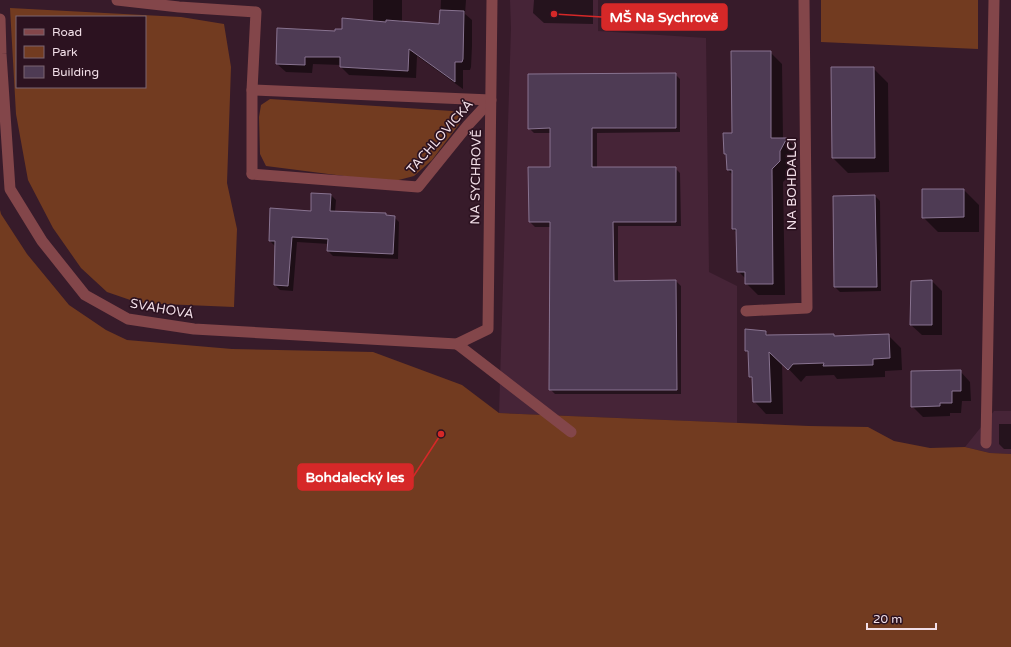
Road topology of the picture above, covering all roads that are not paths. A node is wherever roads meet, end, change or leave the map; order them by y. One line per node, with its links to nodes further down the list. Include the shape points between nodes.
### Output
1 (118, 0): 6 (street)
2 (256, 0): 6 (street, TACHLOVICKÁ)
3 (492, 0): 9 (street, NA SYCHROVĚ)
4 (804, 0): 10 (street, NA BOHDALCI, via 807,308)
5 (994, 0): 14 (street)
6 (256, 12): 8 (street, TACHLOVICKÁ)
7 (0, 19): 12 (street, SVAHOVÁ, via 10,189 42,241 85,295 128,319 194,329)
8 (252, 90): 9 (street, TACHLOVICKÁ); 9 (street, TACHLOVICKÁ, via 252,174 418,186)
9 (491, 100): 11 (street, NA SYCHROVĚ)
10 (746, 311)
11 (488, 329): 12 (street, SVAHOVÁ)
12 (457, 344): 13 (street)
13 (571, 432)
14 (986, 443)

